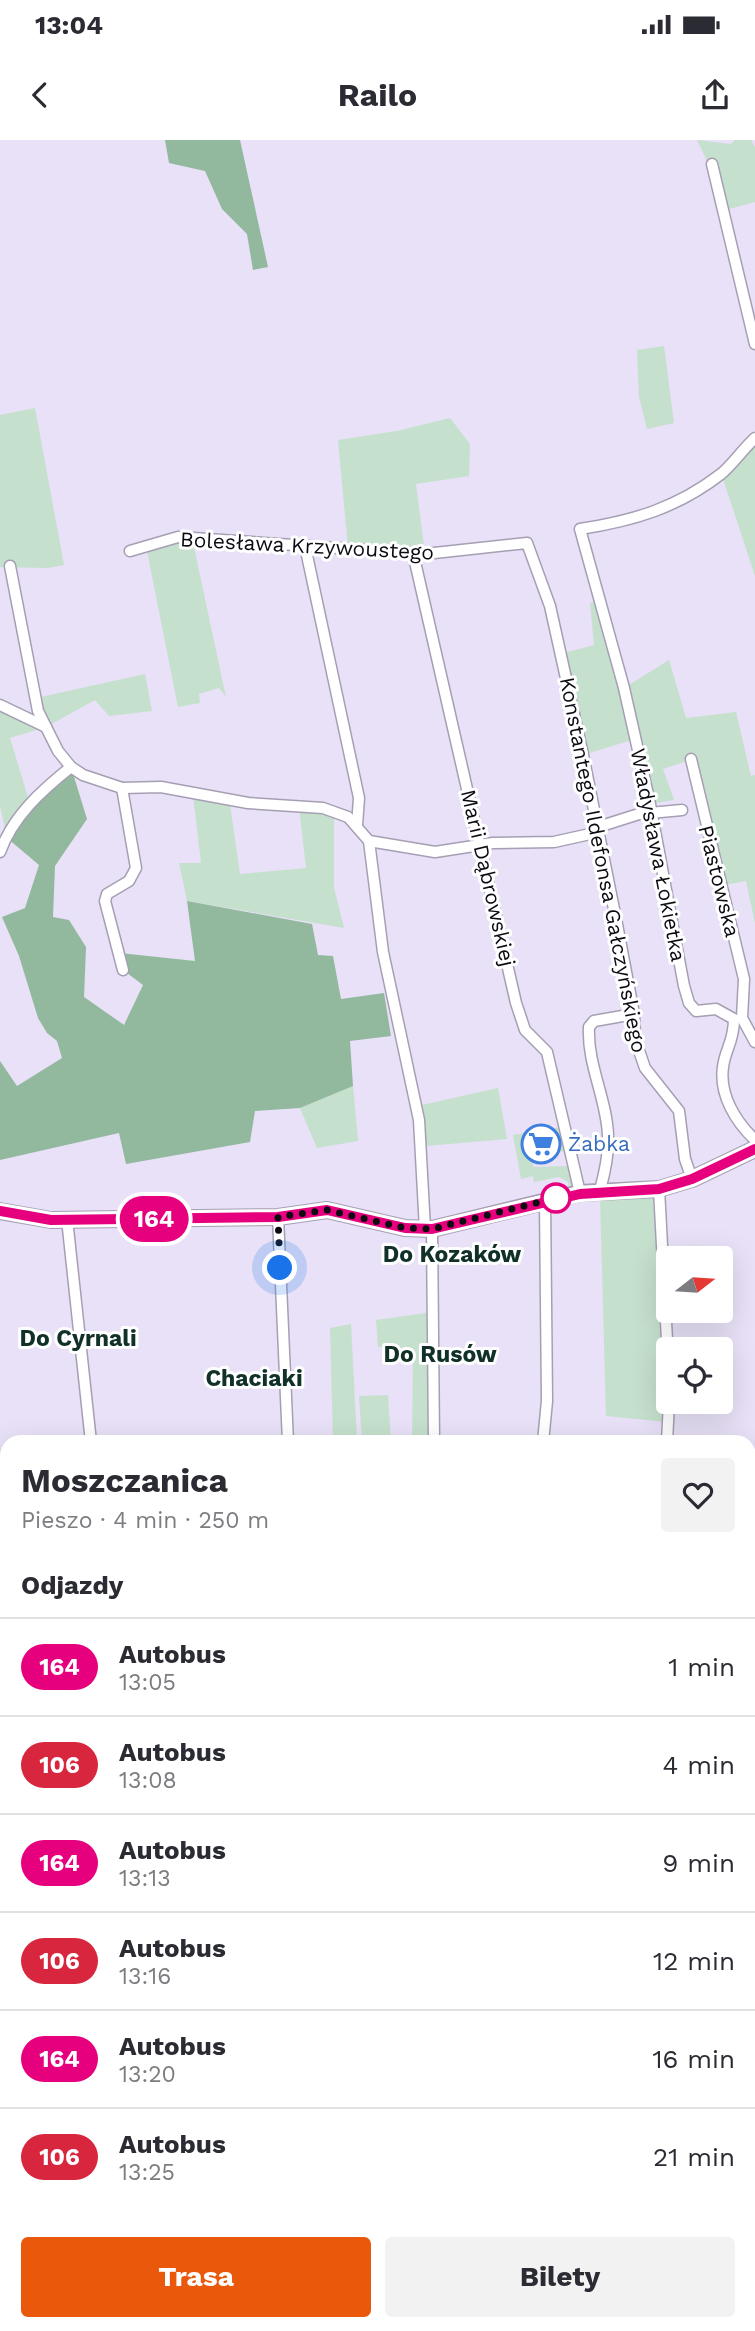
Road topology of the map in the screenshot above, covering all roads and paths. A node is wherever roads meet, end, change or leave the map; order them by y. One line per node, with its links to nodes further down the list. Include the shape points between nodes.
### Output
1 (712, 164): 2 (street)
2 (755, 344)
3 (755, 438): 15 (street, Władysława Łokietka, via 722,473 661,509 633,521 580,529 624,688)
4 (527, 543): 7 (street, Bolesława Krzywoustego); 17 (street, Konstantego Ildefonsa Gałczyńskiego, via 550,606)
5 (305, 546): 6 (street, Bolesława Krzywoustego, via 178,537); 7 (street, Bolesława Krzywoustego); 16 (street, via 359,798)
6 (130, 551)
7 (413, 553): 19 (street, Marii Dąbrowskiej)
8 (10, 566): 10 (street, via 38,711)
9 (0, 705): 10 (street)
10 (46, 727): 12 (street)
11 (691, 760): 23 (street, Piastowska, via 744,979)
12 (71, 767): 13 (street); 20 (street, via 40,792)
13 (122, 788): 16 (street, via 161,787 248,803 323,808); 21 (street, via 136,868 130,881 107,894 105,901)
14 (682, 810): 15 (street)
15 (650, 813): 17 (street); 23 (street, Władysława Łokietka, via 690,1003 696,1011 716,1009)
16 (357, 825): 18 (street)
17 (598, 830): 19 (street, via 554,842); 22 (street, Konstantego Ildefonsa Gałczyńskiego)
18 (369, 841): 19 (street, via 435,852); 35 (street, via 383,952 419,1120)
19 (481, 845): 30 (street, Marii Dąbrowskiej, via 516,1003 525,1030 547,1052)
20 (0, 852)
21 (124, 970)
22 (634, 1014): 27 (street, Konstantego Ildefonsa Gałczyńskiego, via 635,1039 645,1068 679,1111); 29 (street, via 594,1021 589,1027 588,1047 609,1133)
23 (738, 1019): 24 (street); 25 (street, via 723,1065 723,1084 730,1108)
24 (755, 1042)
25 (755, 1140)
26 (755, 1149): 27 (street)
27 (692, 1179): 28 (street)
28 (659, 1189): 29 (street); 36 (street)
29 (600, 1190): 30 (street)
30 (580, 1194): 31 (street)
31 (545, 1201): 35 (street); 41 (street)
32 (0, 1211): 34 (street)
33 (278, 1217): 34 (street); 35 (street, via 327,1210); 39 (street)
34 (67, 1219): 38 (street)
35 (428, 1229): 40 (street)
36 (667, 1337)
37 (668, 1414): 42 (street)
38 (90, 1435)
39 (288, 1435)
40 (434, 1435)
41 (544, 1435)
42 (667, 1435)

